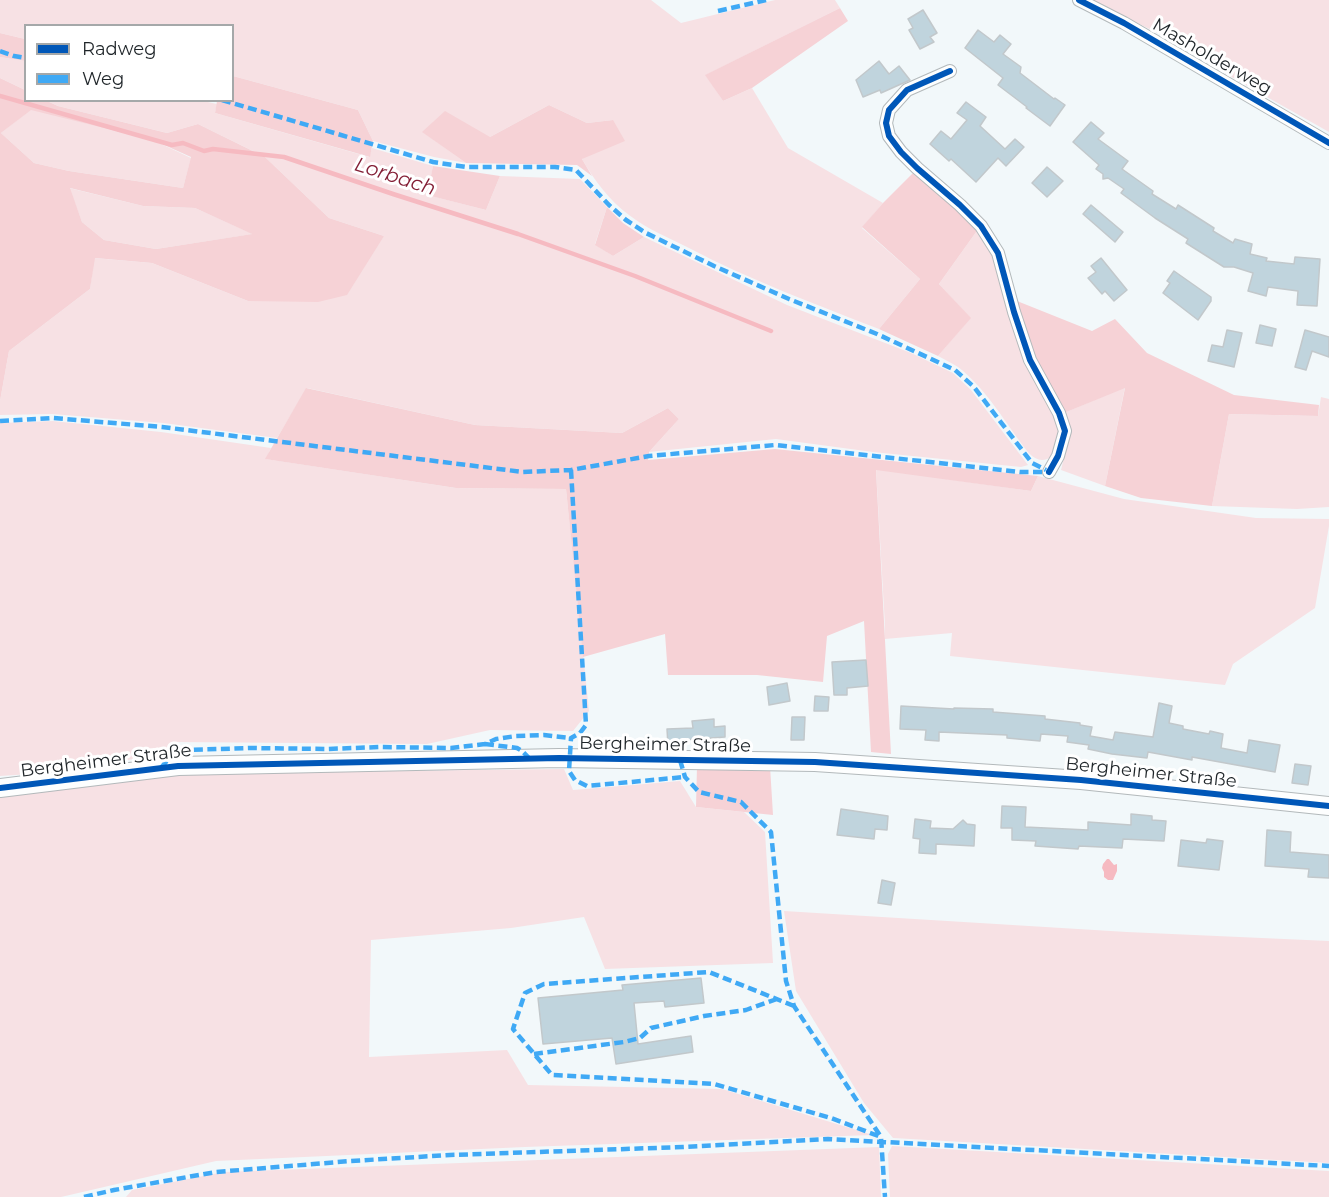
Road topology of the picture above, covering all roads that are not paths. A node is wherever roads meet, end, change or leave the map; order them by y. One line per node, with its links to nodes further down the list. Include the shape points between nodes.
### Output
1 (1079, 0): 3 (street, Masholderweg)
2 (950, 71): 4 (street, via 907,90 889,110 889,136 917,168 981,226 998,253 1030,360 1065,431)
3 (1329, 142)
4 (1049, 472)
5 (0, 789): 6 (street, Bergheimer Straße, via 178,766 560,758 815,762 1081,780)
6 (1329, 806)

